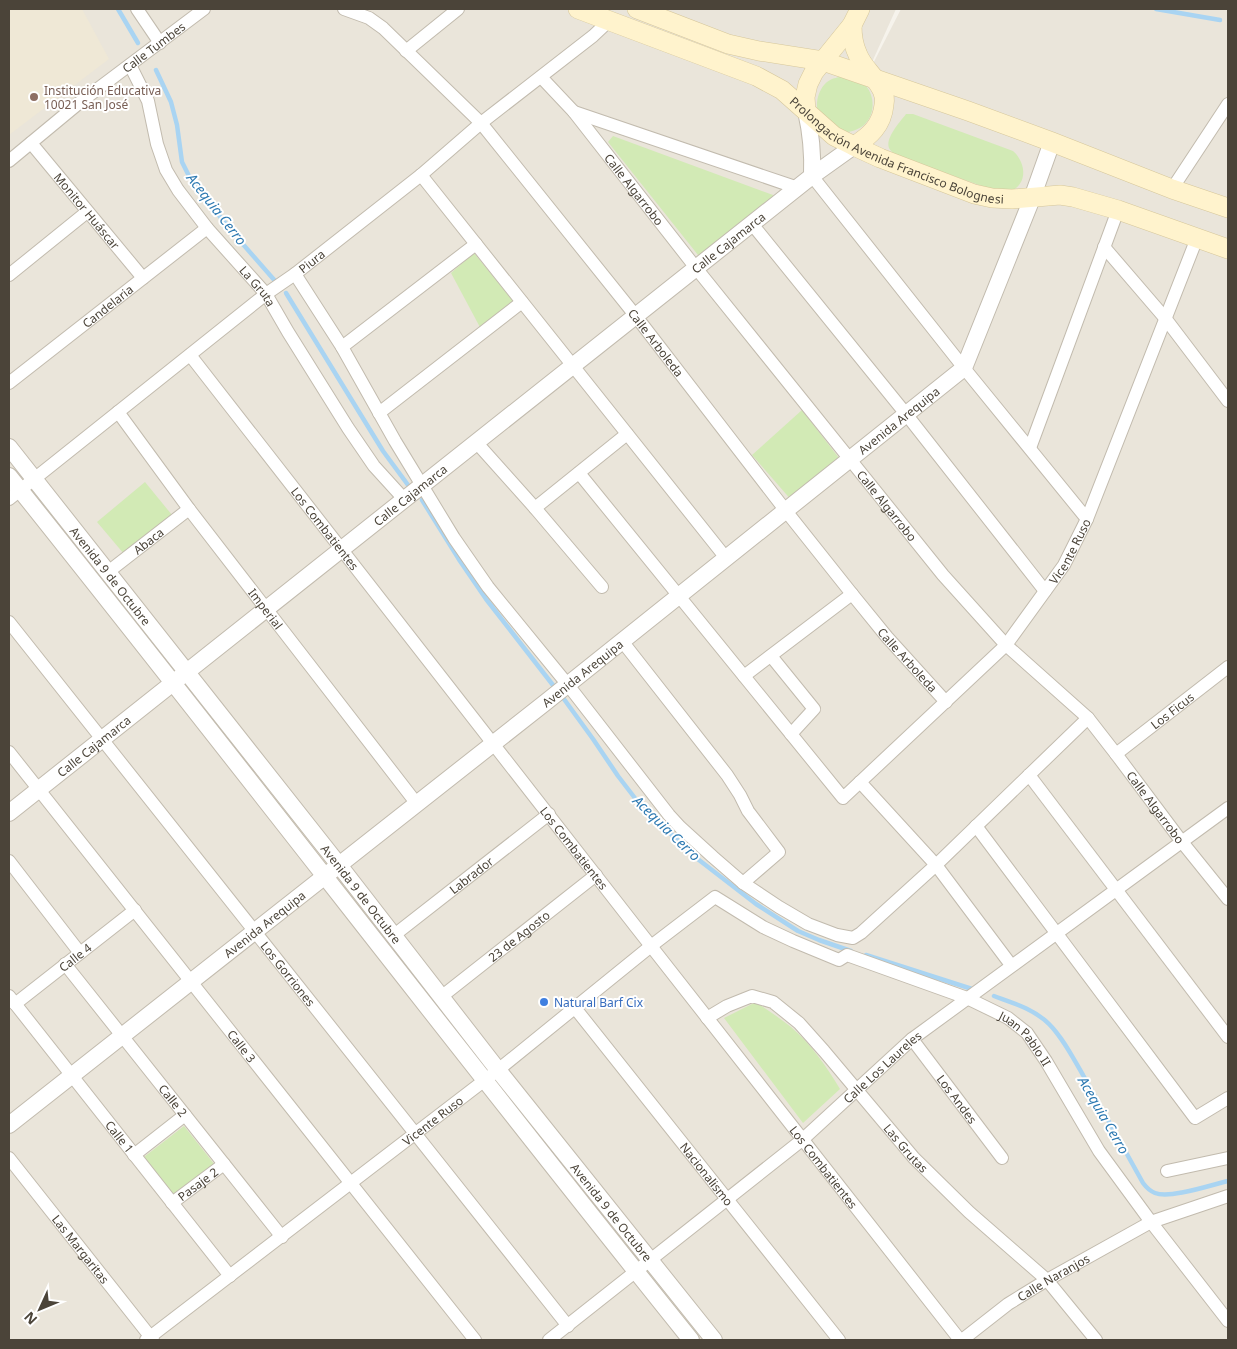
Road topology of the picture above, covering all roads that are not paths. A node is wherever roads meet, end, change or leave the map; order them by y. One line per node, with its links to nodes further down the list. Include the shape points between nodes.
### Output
1 (137, 9): 9 (street)
2 (204, 9): 9 (street, Calle Tumbes)
3 (344, 9): 10 (street, Calle Arboleda, via 369,18)
4 (458, 9): 10 (street)
5 (578, 9): 8 (main road, Prolongación Avenida Francisco Bolognesi)
6 (637, 9): 11 (main road, via 728,44)
7 (856, 17): 11 (main road); 14 (main road, via 853,41 858,56)
8 (610, 20): 13 (street, Piura); 16 (main road, Prolongación Avenida Francisco Bolognesi, via 756,76 782,90)
9 (160, 43): 12 (street, Calle Tumbes)
10 (406, 50): 18 (street, Calle Arboleda)
11 (823, 61): 14 (main road); 16 (main road, via 808,84)
12 (130, 65): 20 (street, Calle Tumbes); 32 (street, La Gruta, via 148,101 166,170)
13 (541, 77): 17 (street, Calle Algarrobo); 18 (street, Piura)
14 (876, 79): 19 (main road); 21 (main road, Calle Cajamarca, via 883,91 883,114 872,134)
15 (1228, 104): 26 (street)
16 (806, 111): 21 (main road, Prolongación Avenida Francisco Bolognesi, via 834,136); 24 (street, via 811,132)
17 (574, 112): 25 (street); 37 (street, Calle Algarrobo)
18 (480, 123): 23 (street, Piura); 43 (street, Calle Arboleda)
19 (1052, 142): 26 (main road); 27 (street, Avenida Arequipa)
20 (31, 143): 22 (street, Calle Tumbes); 30 (street, Monitor Huáscar)
21 (854, 146): 24 (street, Calle Cajamarca); 27 (main road, Prolongación Avenida Francisco Bolognesi, via 974,194 992,198)
22 (9, 161)
23 (421, 175): 34 (street); 38 (street, Piura)
24 (812, 176): 25 (street, Calle Cajamarca); 48 (street)
25 (798, 188): 31 (street, Calle Cajamarca)
26 (1172, 189): 28 (main road)
27 (1032, 197): 29 (main road, Prolongación Avenida Francisco Bolognesi, via 1060,195); 48 (street, Avenida Arequipa)
28 (1228, 208)
29 (1118, 210): 33 (main road, Prolongación Avenida Francisco Bolognesi); 35 (street)
30 (87, 212): 39 (street); 40 (street, Monitor Huáscar)
31 (752, 224): 37 (street, Calle Cajamarca); 53 (street)
32 (207, 228): 40 (street, Candelaria); 41 (street, La Gruta)
33 (1197, 238): 36 (main road, Prolongación Avenida Francisco Bolognesi); 44 (street, Vicente Ruso)
34 (476, 244): 42 (street); 45 (street)
35 (1104, 247): 44 (street); 57 (street)
36 (1228, 249)
37 (696, 268): 43 (street, Calle Cajamarca); 58 (street, Calle Algarrobo)
38 (295, 274): 41 (street, Piura); 45 (street)
39 (9, 275)
40 (143, 278): 49 (street, Candelaria)
41 (271, 291): 46 (street, Piura); 62 (street, La Gruta, via 288,332 374,466)
42 (522, 302): 47 (street); 52 (street)
43 (635, 315): 47 (street, Calle Cajamarca); 66 (street, Calle Arboleda)
44 (1165, 318): 50 (street); 67 (street, Vicente Ruso)
45 (342, 348): 52 (street)
46 (190, 355): 51 (street, Piura); 68 (street, Los Combatientes)
47 (572, 365): 54 (street); 55 (street, Calle Cajamarca)
48 (964, 368): 53 (street, Avenida Arequipa); 57 (street)
49 (9, 383)
50 (1228, 400)
51 (118, 412): 61 (street, Piura); 65 (street, Imperial)
52 (379, 412): 62 (street)
53 (906, 414): 58 (street, Avenida Arequipa); 72 (street)
54 (627, 434): 59 (street); 69 (street)
55 (476, 442): 62 (street, Calle Cajamarca); 64 (street)
56 (9, 447): 61 (street, Avenida 9 de Octubre)
57 (1030, 448): 67 (street)
58 (850, 460): 66 (street, Avenida Arequipa); 78 (street, Calle Algarrobo, via 943,575)
59 (579, 473): 64 (street); 74 (street)
60 (9, 476): 63 (street, Avenida 9 de Octubre)
61 (34, 479): 63 (street, Piura); 70 (street, Avenida 9 de Octubre)
62 (414, 492): 68 (street, Calle Cajamarca); 84 (street, via 454,538)
63 (14, 495): 83 (street, Avenida 9 de Octubre)
64 (535, 508): 71 (street)
65 (189, 509): 70 (street, Abaca); 75 (street, Imperial)
66 (786, 511): 69 (street, Avenida Arequipa); 73 (street, Calle Arboleda)
67 (1087, 519): 72 (street, Vicente Ruso, via 1064,565)
68 (342, 549): 75 (street, Calle Cajamarca); 89 (street, Los Combatientes)
69 (726, 558): 74 (street, Avenida Arequipa)
70 (108, 572): 81 (street, Avenida 9 de Octubre)
71 (602, 587)
72 (1045, 591): 78 (street, Vicente Ruso)
73 (852, 594): 79 (street); 85 (street, Calle Arboleda)
74 (679, 596): 77 (street, Avenida Arequipa); 82 (street)
75 (266, 609): 81 (street, Calle Cajamarca); 95 (street, Imperial)
76 (9, 622): 88 (street, Los Gorriones)
77 (622, 641): 84 (street, Avenida Arequipa); 106 (street, via 726,775 779,852)
78 (1006, 645): 85 (street, Vicente Ruso); 86 (street, Calle Algarrobo)
79 (771, 656): 82 (street); 87 (street, via 814,709)
80 (1228, 667): 91 (street, Los Ficus)
81 (187, 672): 83 (street, Calle Cajamarca); 102 (street, Avenida 9 de Octubre)
82 (744, 676): 87 (street)
83 (173, 683): 88 (street, Calle Cajamarca); 105 (street, Avenida 9 de Octubre)
84 (565, 687): 89 (street, Avenida Arequipa); 106 (street, via 669,815)
85 (946, 702): 93 (street, Vicente Ruso)
86 (1088, 718): 91 (street, Calle Algarrobo); 92 (street)
87 (791, 734): 93 (street, Vicente Ruso, via 843,798)
88 (102, 739): 94 (street, Calle Cajamarca); 111 (street, Los Gorriones)
89 (494, 744): 95 (street, Avenida Arequipa); 98 (street, Los Combatientes)
90 (9, 752): 94 (street, Calle 3)
91 (1116, 754): 100 (street, Calle Algarrobo)
92 (1029, 775): 99 (street); 107 (street)
93 (860, 782): 103 (street)
94 (39, 789): 97 (street, Calle Cajamarca); 110 (street, Calle 3)
95 (416, 804): 102 (street, Avenida Arequipa)
96 (1228, 808): 100 (street, Calle Los Laureles)
97 (9, 813)
98 (549, 814): 104 (street, Los Combatientes); 113 (street, Labrador)
99 (976, 826): 103 (street); 112 (street)
100 (1182, 842): 107 (street, Calle Los Laureles); 109 (street, Calle Algarrobo)
101 (9, 861): 115 (street)
102 (339, 865): 105 (street, Avenida Arequipa); 113 (street, Avenida 9 de Octubre)
103 (936, 865): 106 (street, via 853,938 808,924); 117 (street)
104 (596, 875): 114 (street, Los Combatientes); 120 (street, 23 de Agosto)
105 (325, 876): 111 (street, Avenida Arequipa); 129 (street, Avenida 9 de Octubre)
106 (743, 883)
107 (1116, 890): 112 (street, Calle Los Laureles); 125 (street)
108 (715, 897): 114 (street, Vicente Ruso); 119 (street, Juan Pablo II, via 763,927 839,960 846,955)
109 (1228, 899)
110 (135, 910): 115 (street, Calle 4); 118 (street, Calle 3)
111 (255, 932): 118 (street, Avenida Arequipa); 134 (street, Los Gorriones)
112 (1056, 933): 117 (street, Calle Los Laureles); 131 (street, via 1196,1118)
113 (393, 936): 120 (street, Avenida 9 de Octubre)
114 (651, 946): 122 (street, Vicente Ruso); 123 (street, Los Combatientes)
115 (80, 953): 116 (street, Calle 4)
116 (65, 964): 121 (street, Calle 4); 124 (street, Calle 2)
117 (1011, 965): 119 (street, Calle Los Laureles)
118 (192, 981): 124 (street, Avenida Arequipa); 142 (street, Calle 3)
119 (974, 992): 126 (street, Calle Los Laureles); 146 (street, Juan Pablo II, via 1027,1033 1099,1152)
120 (441, 997): 127 (street, Avenida 9 de Octubre)
121 (12, 1000): 128 (street, Calle 1)
122 (575, 1008): 127 (street, Vicente Ruso); 144 (street, Nacionalismo)
123 (707, 1018): 130 (street, Las Grutas, via 752,996 773,1002 799,1023); 135 (street, Los Combatientes)
124 (122, 1036): 128 (street, Avenida Arequipa); 132 (street, Calle 2)
125 (1228, 1037)
126 (912, 1039): 130 (street, Calle Los Laureles); 138 (street, Los Andes)
127 (498, 1070): 129 (street, Vicente Ruso); 148 (street, Avenida 9 de Octubre)
128 (72, 1076): 133 (street, Avenida Arequipa); 136 (street, Calle 1)
129 (485, 1081): 134 (street, Vicente Ruso); 149 (street, Avenida 9 de Octubre)
130 (856, 1090): 135 (street, Calle Los Laureles); 151 (street, Las Grutas, via 914,1158 969,1212)
131 (1228, 1098)
132 (185, 1115): 136 (street); 140 (street, Calle 2)
133 (9, 1126)
134 (415, 1134): 142 (street, Vicente Ruso); 153 (street, Los Gorriones)
135 (802, 1140): 144 (street, Calle Los Laureles); 159 (street, Los Combatientes)
136 (134, 1155): 145 (street, Calle 1)
137 (9, 1158): 154 (street, Las Margaritas)
138 (1002, 1158)
139 (1228, 1158): 141 (street)
140 (224, 1164): 145 (street, Pasaje 2); 147 (street, Calle 2)
141 (1168, 1171)
142 (350, 1184): 147 (street, Vicente Ruso); 155 (street, Calle 3)
143 (1228, 1196): 146 (street, Calle Naranjos)
144 (728, 1200): 148 (street, Calle Los Laureles); 158 (street, Nacionalismo)
145 (172, 1203): 150 (street, Calle 1)
146 (1151, 1222): 151 (street, Calle Naranjos); 152 (street, Juan Pablo II)
147 (282, 1237): 150 (street, Vicente Ruso)
148 (650, 1260): 149 (street, Calle Los Laureles); 157 (street, Avenida 9 de Octubre)
149 (636, 1272): 153 (street, Calle Los Laureles); 156 (street, Avenida 9 de Octubre)
150 (230, 1276): 154 (street, Vicente Ruso)
151 (1047, 1280): 159 (street, Calle Naranjos, via 1008,1304); 160 (street, Las Grutas)
152 (1228, 1321)
153 (560, 1335)
154 (150, 1339)
155 (475, 1340)
156 (691, 1340)
157 (714, 1340)
158 (839, 1340)
159 (961, 1340)
160 (1096, 1340)

